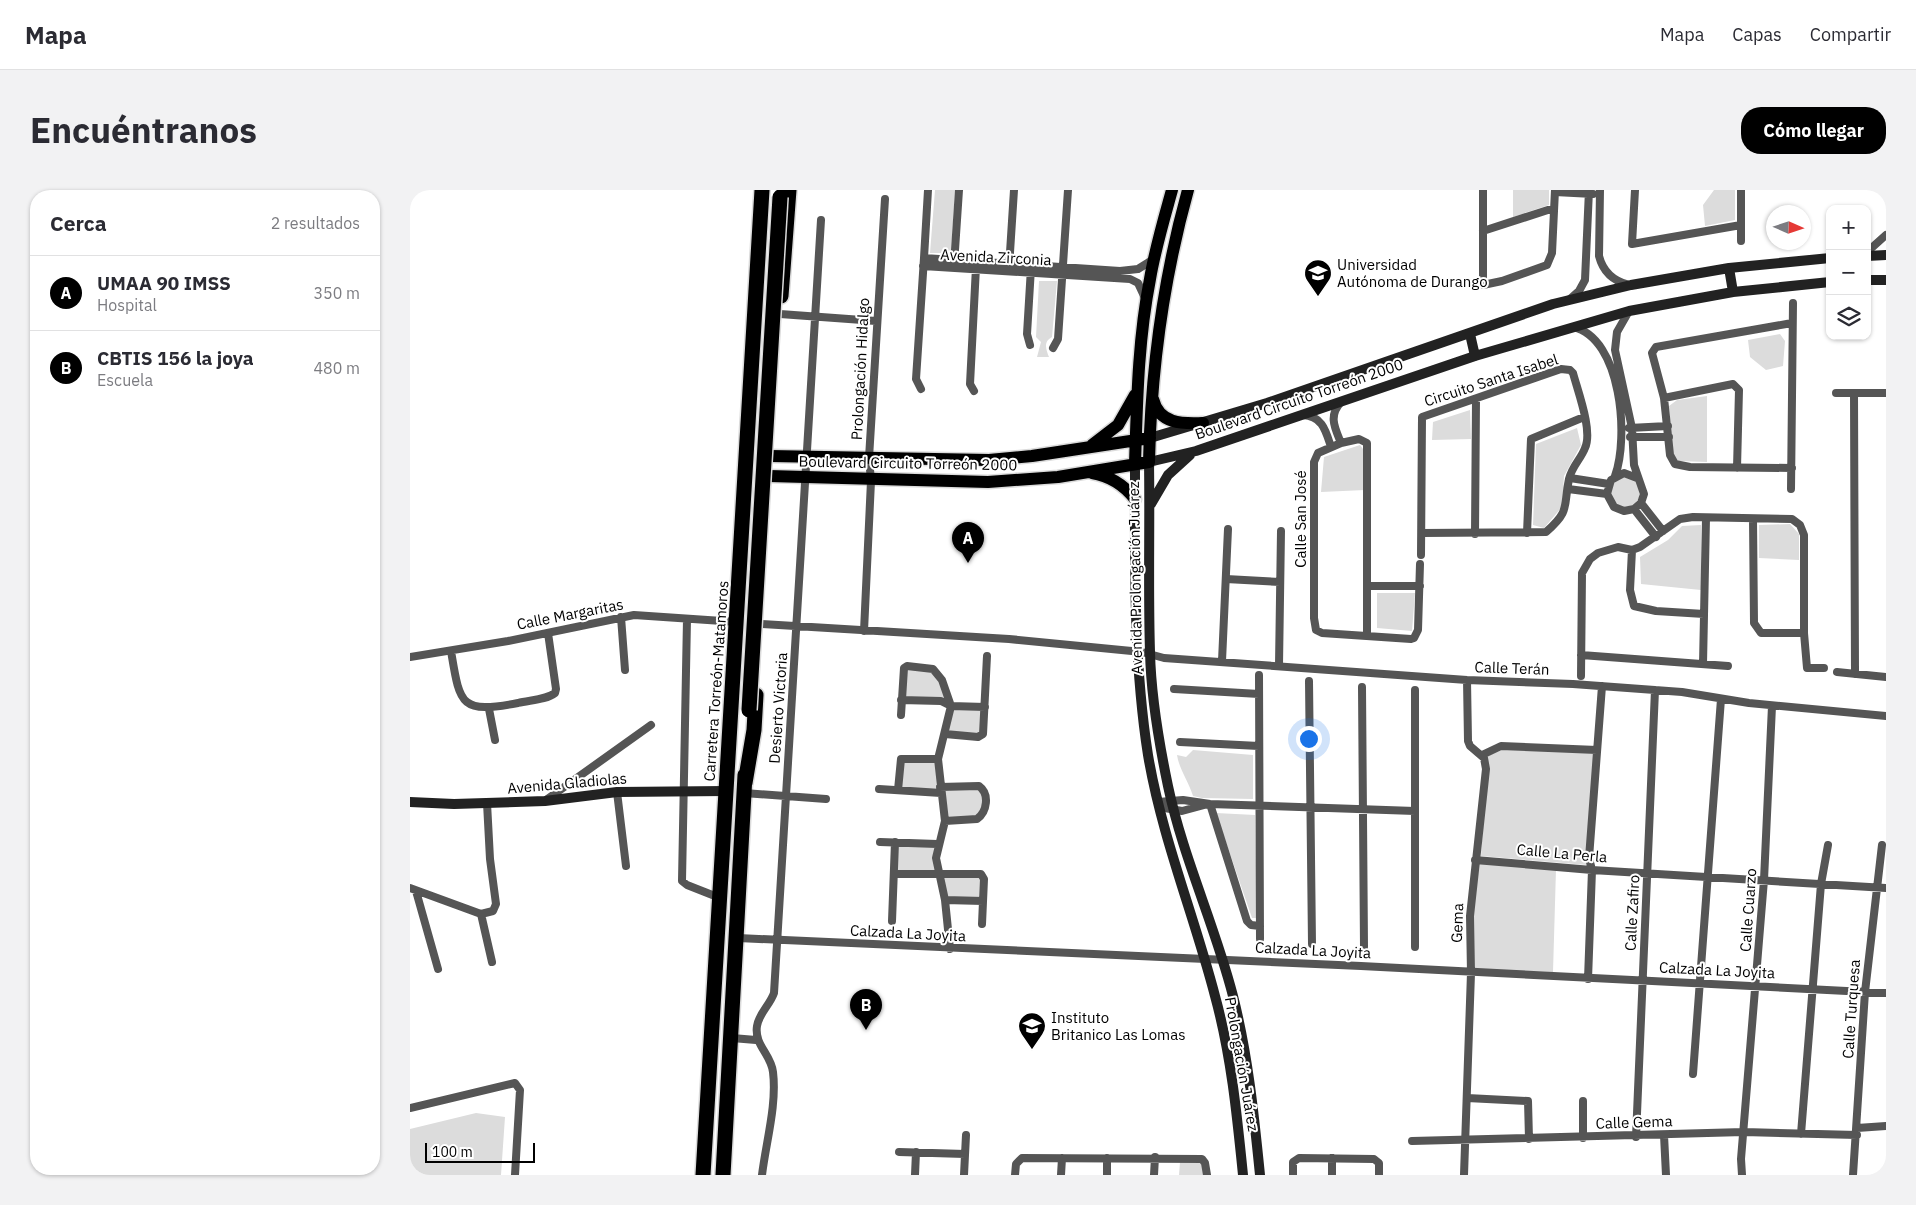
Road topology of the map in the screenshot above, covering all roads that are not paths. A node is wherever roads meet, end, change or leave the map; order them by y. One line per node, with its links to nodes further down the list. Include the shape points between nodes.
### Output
1 (762, 190): 21 (highway, Carretera Torreón-Matamoros)
2 (928, 190): 28 (street)
3 (959, 190): 29 (street)
4 (1014, 190): 31 (street)
5 (1068, 190): 34 (street)
6 (1172, 190): 27 (main road, Avenida Prolongación Juárez)
7 (1188, 190): 56 (main road, Avenida Prolongación Juárez, via 1164,294)
8 (1483, 190): 19 (street)
9 (1635, 190): 18 (street, via 1632,244)
10 (1740, 190): 18 (street)
11 (1555, 191): 13 (street); 16 (street)
12 (783, 192): 44 (highway); 169 (highway, bridge)
13 (1589, 192): 14 (street); 40 (street, via 1585,280 1580,291)
14 (1600, 192): 38 (street, via 1601,266 1619,282)
15 (886, 199): 46 (street, Prolongación Hidalgo)
16 (1554, 208): 19 (street); 19 (street, via 1552,253 1547,264 1483,285)
17 (821, 220): 45 (street, Desierto Victoria)
18 (1741, 225): 22 (street)
19 (1483, 231)
20 (1886, 235): 23 (street)
21 (758, 240): 66 (highway, via 761,275); 120 (highway, Carretera Torreón-Matamoros)
22 (1741, 241)
23 (1871, 250)
24 (1871, 254): 25 (street)
25 (1886, 255)
26 (1826, 258): 32 (street, Boulevard Circuito Torreón 2000)
27 (1154, 259): 34 (street, Avenida Zirconia, via 1130,270); 41 (main road, Avenida Prolongación Juárez)
28 (923, 262): 29 (street, Avenida Zirconia); 53 (street, via 916,379)
29 (954, 264): 30 (street, Avenida Zirconia)
30 (976, 266): 31 (street, Avenida Zirconia); 54 (street, via 970,384)
31 (1009, 268): 33 (street, Avenida Zirconia)
32 (1729, 268): 38 (street, Boulevard Circuito Torreón 2000); 39 (street)
33 (1031, 269): 34 (street, Avenida Zirconia); 50 (street, via 1027,334)
34 (1062, 271): 41 (street, Avenida Zirconia, via 1130,279 1141,288); 51 (street, via 1058,339)
35 (1871, 280): 36 (street)
36 (1886, 280)
37 (1826, 282): 39 (street, Boulevard Circuito Torreón 2000)
38 (1631, 285): 40 (street, Boulevard Circuito Torreón 2000)
39 (1733, 292): 43 (street, Boulevard Circuito Torreón 2000)
40 (1569, 300): 49 (street, Boulevard Circuito Torreón 2000)
41 (1146, 302): 55 (main road, Avenida Prolongación Juárez)
42 (1793, 303): 47 (street)
43 (1629, 311): 48 (street, Boulevard Circuito Torreón 2000); 69 (street, via 1617,332 1615,350)
44 (780, 314): 45 (street); 68 (highway)
45 (816, 317): 46 (street); 79 (street, Desierto Victoria)
46 (876, 321): 80 (street, Prolongación Hidalgo)
47 (1792, 322): 60 (street, via 1654,348 1652,355); 85 (street)
48 (1571, 327): 52 (street, Boulevard Circuito Torreón 2000); 70 (street, via 1588,333 1604,352 1615,387)
49 (1470, 334): 52 (street); 65 (street, Boulevard Circuito Torreón 2000)
50 (1030, 345)
51 (1053, 348)
52 (1475, 356): 62 (street, Boulevard Circuito Torreón 2000)
53 (921, 388)
54 (974, 391)
55 (1137, 391): 74 (main road, Avenida Prolongación Juárez); 76 (main road, via 1118,425)
56 (1152, 392): 65 (main road, via 1156,408 1170,421); 73 (main road, Avenida Prolongación Juárez)
57 (1836, 393): 58 (street)
58 (1854, 393): 59 (street); 141 (street)
59 (1886, 393)
60 (1664, 398): 67 (street); 84 (street, via 1733,384 1737,386)
61 (1476, 399): 64 (street, Circuito Santa Isabel, via 1568,369 1573,373); 107 (street, Circuito Santa Isabel, via 1422,418 1420,422); 109 (street)
62 (1341, 402): 63 (street, Boulevard Circuito Torreón 2000); 75 (street, via 1333,414 1333,421)
63 (1301, 415): 77 (street, via 1317,418 1323,424); 78 (street, Boulevard Circuito Torreón 2000)
64 (1584, 417): 89 (street, Circuito Santa Isabel, via 1585,450 1574,465); 108 (street, via 1531,439)
65 (1203, 423): 73 (street, Boulevard Circuito Torreón 2000)
66 (756, 424): 68 (highway, via 763,430); 83 (highway)
67 (1668, 426): 69 (street); 72 (street)
68 (772, 428): 83 (highway)
69 (1632, 428): 70 (street); 71 (street)
70 (1622, 433): 71 (street); 87 (street, via 1621,457)
71 (1634, 437): 72 (street); 90 (street)
72 (1669, 437): 84 (street, via 1670,455 1675,464 1690,468)
73 (1150, 438): 74 (main road, Boulevard Circuito Torreón 2000); 81 (main road, Avenida Prolongación Juárez)
74 (1136, 441): 76 (main road, Boulevard Circuito Torreón 2000); 82 (main road, Avenida Prolongación Juárez)
75 (1342, 443): 77 (street, Calle San José); 116 (street, Calle San José, via 1359,439 1367,443)
76 (1088, 447): 80 (main road, Boulevard Circuito Torreón 2000, via 989,460)
77 (1331, 447): 127 (street, Calle San José, via 1318,453 1314,462 1314,625 1322,633)
78 (1196, 451): 81 (street, Boulevard Circuito Torreón 2000); 100 (street, via 1168,475)
79 (807, 458): 80 (main road, Boulevard Circuito Torreón 2000); 83 (main road, Boulevard Circuito Torreón 2000); 88 (street, Desierto Victoria)
80 (869, 458): 91 (street, Prolongación Hidalgo)
81 (1149, 462): 82 (main road, Boulevard Circuito Torreón 2000); 100 (street, Avenida Prolongación Juárez)
82 (1135, 464): 86 (main road, Boulevard Circuito Torreón 2000); 97 (street, Avenida Prolongación Juárez)
83 (761, 466): 88 (main road, Boulevard Circuito Torreón 2000); 96 (highway); 98 (highway)
84 (1737, 468): 85 (street)
85 (1792, 468): 94 (street)
86 (1087, 472): 91 (main road, Boulevard Circuito Torreón 2000, via 988,482); 97 (main road, via 1104,475 1127,489)
87 (1615, 476): 90 (street, via 1624,473); 92 (street)
88 (806, 478): 91 (main road, Boulevard Circuito Torreón 2000); 123 (street, Desierto Victoria)
89 (1570, 478): 92 (street); 93 (street, Circuito Santa Isabel)
90 (1637, 478): 99 (street, via 1644,490)
91 (871, 481): 124 (street, Prolongación Hidalgo)
92 (1609, 484): 95 (street)
93 (1568, 489): 95 (street); 108 (street, Circuito Santa Isabel, via 1566,507 1555,524 1546,532)
94 (1791, 489)
95 (1607, 494): 101 (street, via 1610,503 1619,510)
96 (768, 498): 98 (highway, via 759,494); 122 (highway)
97 (1135, 499): 129 (street, Avenida Prolongación Juárez)
98 (752, 500): 120 (highway)
99 (1641, 503): 101 (street); 106 (street)
100 (1150, 507): 130 (street, Avenida Prolongación Juárez)
101 (1634, 509): 110 (street)
102 (1706, 518): 103 (street); 106 (street, via 1680,520); 118 (street)
103 (1754, 519): 126 (street, via 1792,519 1802,529); 126 (street, via 1754,623 1761,633)
104 (1228, 528): 114 (street)
105 (1281, 531): 115 (street, Calle San José)
106 (1663, 531): 110 (street)
107 (1422, 533): 109 (street, Circuito Santa Isabel); 112 (street, Circuito Santa Isabel)
108 (1527, 533): 109 (street, Circuito Santa Isabel)
109 (1475, 534)
110 (1656, 537): 111 (street)
111 (1632, 550): 118 (street, via 1630,590 1634,606); 131 (street, via 1618,547 1598,553 1582,573)
112 (1421, 555)
113 (1420, 564): 117 (street)
114 (1226, 579): 115 (street); 134 (street)
115 (1280, 582): 136 (street, Calle San José)
116 (1367, 586): 117 (street); 127 (street, Calle San José)
117 (1420, 586): 127 (street, Calle San José, via 1416,636 1411,639)
118 (1704, 614): 135 (street)
119 (621, 617): 121 (street, Calle Margaritas, via 643,615); 125 (street, Calle Margaritas); 139 (street)
120 (737, 617): 121 (street, Calle Margaritas); 175 (highway, Carretera Torreón-Matamoros)
121 (687, 619): 174 (street)
122 (761, 624): 123 (street); 169 (highway, via 754,730)
123 (797, 627): 124 (street); 176 (street, Desierto Victoria)
124 (864, 631): 129 (street, Calle Terán)
125 (548, 633): 128 (street, Calle Margaritas); 158 (street, via 555,693)
126 (1804, 633): 138 (street, via 1807,668)
127 (1367, 636)
128 (451, 651): 133 (street, Calle Margaritas); 158 (street, via 460,695 470,705)
129 (1137, 652): 130 (street, Calle Terán); 182 (street, Avenida Prolongación Juárez, via 1148,756)
130 (1150, 653): 134 (street, Calle Terán, via 1164,658); 178 (street, Avenida Prolongación Juárez, via 1158,727)
131 (1581, 655): 135 (street); 143 (street)
132 (987, 656): 157 (street)
133 (410, 657)
134 (1222, 661): 136 (street, Calle Terán)
135 (1702, 664): 137 (street)
136 (1279, 665): 145 (street, Calle Terán)
137 (1728, 666)
138 (1824, 668)
139 (625, 670)
140 (1837, 672): 141 (street)
141 (1855, 674): 144 (street)
142 (1259, 675): 152 (street)
143 (1581, 676)
144 (1886, 677)
145 (1467, 680): 147 (street, Calle Terán); 167 (street, via 1468,741)
146 (1309, 681): 185 (street)
147 (1602, 686): 151 (street, Calle Terán); 166 (street)
148 (1362, 687): 186 (street)
149 (1174, 689): 152 (street)
150 (1415, 690): 188 (street)
151 (1655, 690): 153 (street, Calle Terán); 200 (street, Calle Zafiro)
152 (1259, 694): 165 (street)
153 (1721, 699): 156 (street, Calle Terán); 201 (street)
154 (901, 700): 155 (street, via 941,701); 155 (street, via 905,666 927,666 942,680); 159 (street)
155 (951, 706): 157 (street); 162 (street)
156 (1772, 706): 160 (street, Calle Terán); 202 (street, Calle Cuarzo)
157 (985, 707): 162 (street, via 984,732 978,737)
158 (489, 709): 163 (street)
159 (901, 715)
160 (1886, 716)
161 (652, 725): 179 (street)
162 (945, 734): 168 (street)
163 (495, 740)
164 (1180, 742): 165 (street)
165 (1259, 746): 184 (street)
166 (1597, 750): 167 (street, via 1501,746); 197 (street, via 1589,858)
167 (1482, 755): 195 (street, Gema, via 1486,769)
168 (938, 760): 171 (street, via 901,759); 172 (street)
169 (745, 788): 176 (street); 214 (highway)
170 (880, 790): 171 (street)
171 (898, 790): 172 (street)
172 (941, 790): 189 (street); 189 (street, via 979,786 986,798 984,810 977,819)
173 (617, 792): 174 (street, Avenida Gladiolas); 179 (street, Avenida Gladiolas); 196 (street)
174 (684, 792): 175 (street, Avenida Gladiolas); 207 (street, via 683,882)
175 (726, 795): 207 (highway, Carretera Torreón-Matamoros); 214 (highway, via 729,822 728,927)
176 (787, 796): 177 (street); 216 (street, Desierto Victoria)
177 (826, 799)
178 (1171, 800): 182 (street); 183 (street); 187 (street, Avenida Prolongación Juárez)
179 (545, 801): 181 (street, Avenida Gladiolas)
180 (410, 802): 181 (street, Avenida Gladiolas)
181 (487, 803): 210 (street, via 495,908 490,913)
182 (1158, 804): 187 (street); 221 (street, Avenida Prolongación Juárez)
183 (1210, 804): 184 (street); 187 (street); 213 (street, via 1247,921 1250,925)
184 (1259, 806): 185 (street); 213 (street)
185 (1310, 808): 186 (street); 217 (street)
186 (1363, 810): 188 (street); 218 (street)
187 (1174, 811): 222 (street, Avenida Prolongación Juárez)
188 (1415, 812): 219 (street)
189 (945, 821): 191 (street)
190 (880, 842): 193 (street)
191 (938, 844): 193 (street); 199 (street)
192 (1828, 845): 203 (street)
193 (895, 846): 198 (street)
194 (1882, 846): 204 (street, Calle Turquesa)
195 (1475, 860): 197 (street, Calle La Perla); 225 (street, Gema, via 1470,916)
196 (626, 866)
197 (1592, 870): 200 (street, Calle La Perla); 226 (street)
198 (894, 874): 199 (street); 211 (street)
199 (939, 874): 208 (street); 209 (street, via 983,875)
200 (1648, 874): 201 (street, Calle La Perla); 227 (street, Calle Zafiro)
201 (1707, 877): 202 (street, Calle La Perla); 228 (street)
202 (1764, 880): 203 (street, Calle La Perla); 229 (street, Calle Cuarzo)
203 (1821, 884): 204 (street, Calle La Perla); 230 (street)
204 (1877, 887): 205 (street, Calle La Perla); 231 (street, Calle Turquesa)
205 (1886, 888)
206 (413, 889): 210 (street); 224 (street)
207 (720, 898): 257 (highway, Carretera Torreón-Matamoros)
208 (945, 900): 209 (street); 220 (street)
209 (983, 901): 212 (street)
210 (481, 914): 223 (street)
211 (892, 921)
212 (982, 924)
213 (1260, 926): 215 (street)
214 (738, 938): 216 (street, Calzada La Joyita); 233 (highway)
215 (1260, 939)
216 (778, 940): 220 (street, Calzada La Joyita); 234 (street, Desierto Victoria, via 774,993 759,1018)
217 (1312, 944)
218 (1364, 947)
219 (1415, 947)
220 (950, 948): 221 (street, Calzada La Joyita)
221 (1205, 959): 222 (street, Calzada La Joyita); 268 (street, Prolongación Juárez, via 1228,1052)
222 (1222, 960): 225 (street, Calzada La Joyita); 269 (street, Prolongación Juárez, via 1248,1067)
223 (492, 962)
224 (438, 968)
225 (1471, 972): 226 (street, Calzada La Joyita); 236 (street, Gema)
226 (1588, 978): 227 (street, Calzada La Joyita)
227 (1643, 980): 228 (street, Calzada La Joyita); 245 (street, Calle Zafiro)
228 (1699, 983): 229 (street, Calzada La Joyita); 235 (street)
229 (1755, 986): 230 (street, Calzada La Joyita); 241 (street, Calle Cuarzo)
230 (1813, 989): 231 (street, Calzada La Joyita); 242 (street)
231 (1865, 992): 232 (street, Calzada La Joyita); 240 (street, Calle Turquesa)
232 (1886, 993)
233 (732, 1038): 234 (street); 259 (highway)
234 (756, 1040): 260 (street, via 768,1057 773,1074)
235 (1693, 1074)
236 (1467, 1098): 247 (street, via 1528,1101); 248 (street, Gema)
237 (1584, 1101): 246 (street)
238 (410, 1108): 258 (street, via 515,1083 520,1090)
239 (1886, 1126): 240 (street, Calle Gema)
240 (1857, 1131): 242 (street, Calle Gema); 276 (street, Calle Turquesa)
241 (1744, 1132): 242 (street, Calle Gema); 244 (street, Calle Gema); 275 (street, Calle Cuarzo)
242 (1801, 1134)
243 (966, 1135): 252 (street)
244 (1664, 1135): 245 (street, Calle Gema); 274 (street)
245 (1636, 1137): 246 (street, Calle Gema)
246 (1582, 1138): 247 (street, Calle Gema)
247 (1529, 1139): 248 (street, Calle Gema)
248 (1465, 1140): 249 (street, Calle Gema); 273 (street, Gema)
249 (1412, 1141)
250 (899, 1152): 251 (street)
251 (916, 1152): 252 (street); 261 (street)
252 (965, 1154): 262 (street)
253 (1155, 1157): 255 (street); 266 (street); 267 (street, via 1202,1159)
254 (1062, 1158): 255 (street); 263 (street, via 1020,1159); 264 (street)
255 (1107, 1158): 265 (street)
256 (1332, 1158): 270 (street, via 1297,1158 1293,1162); 271 (street); 272 (street, via 1374,1159 1379,1163)
257 (702, 1173)
258 (515, 1175)
259 (723, 1175)
260 (762, 1175)
261 (915, 1175)
262 (964, 1175)
263 (1015, 1175)
264 (1061, 1175)
265 (1107, 1175)
266 (1154, 1175)
267 (1207, 1175)
268 (1243, 1175)
269 (1260, 1175)
270 (1294, 1175)
271 (1332, 1175)
272 (1379, 1175)
273 (1464, 1175)
274 (1666, 1175)
275 (1742, 1175)
276 (1853, 1175)

